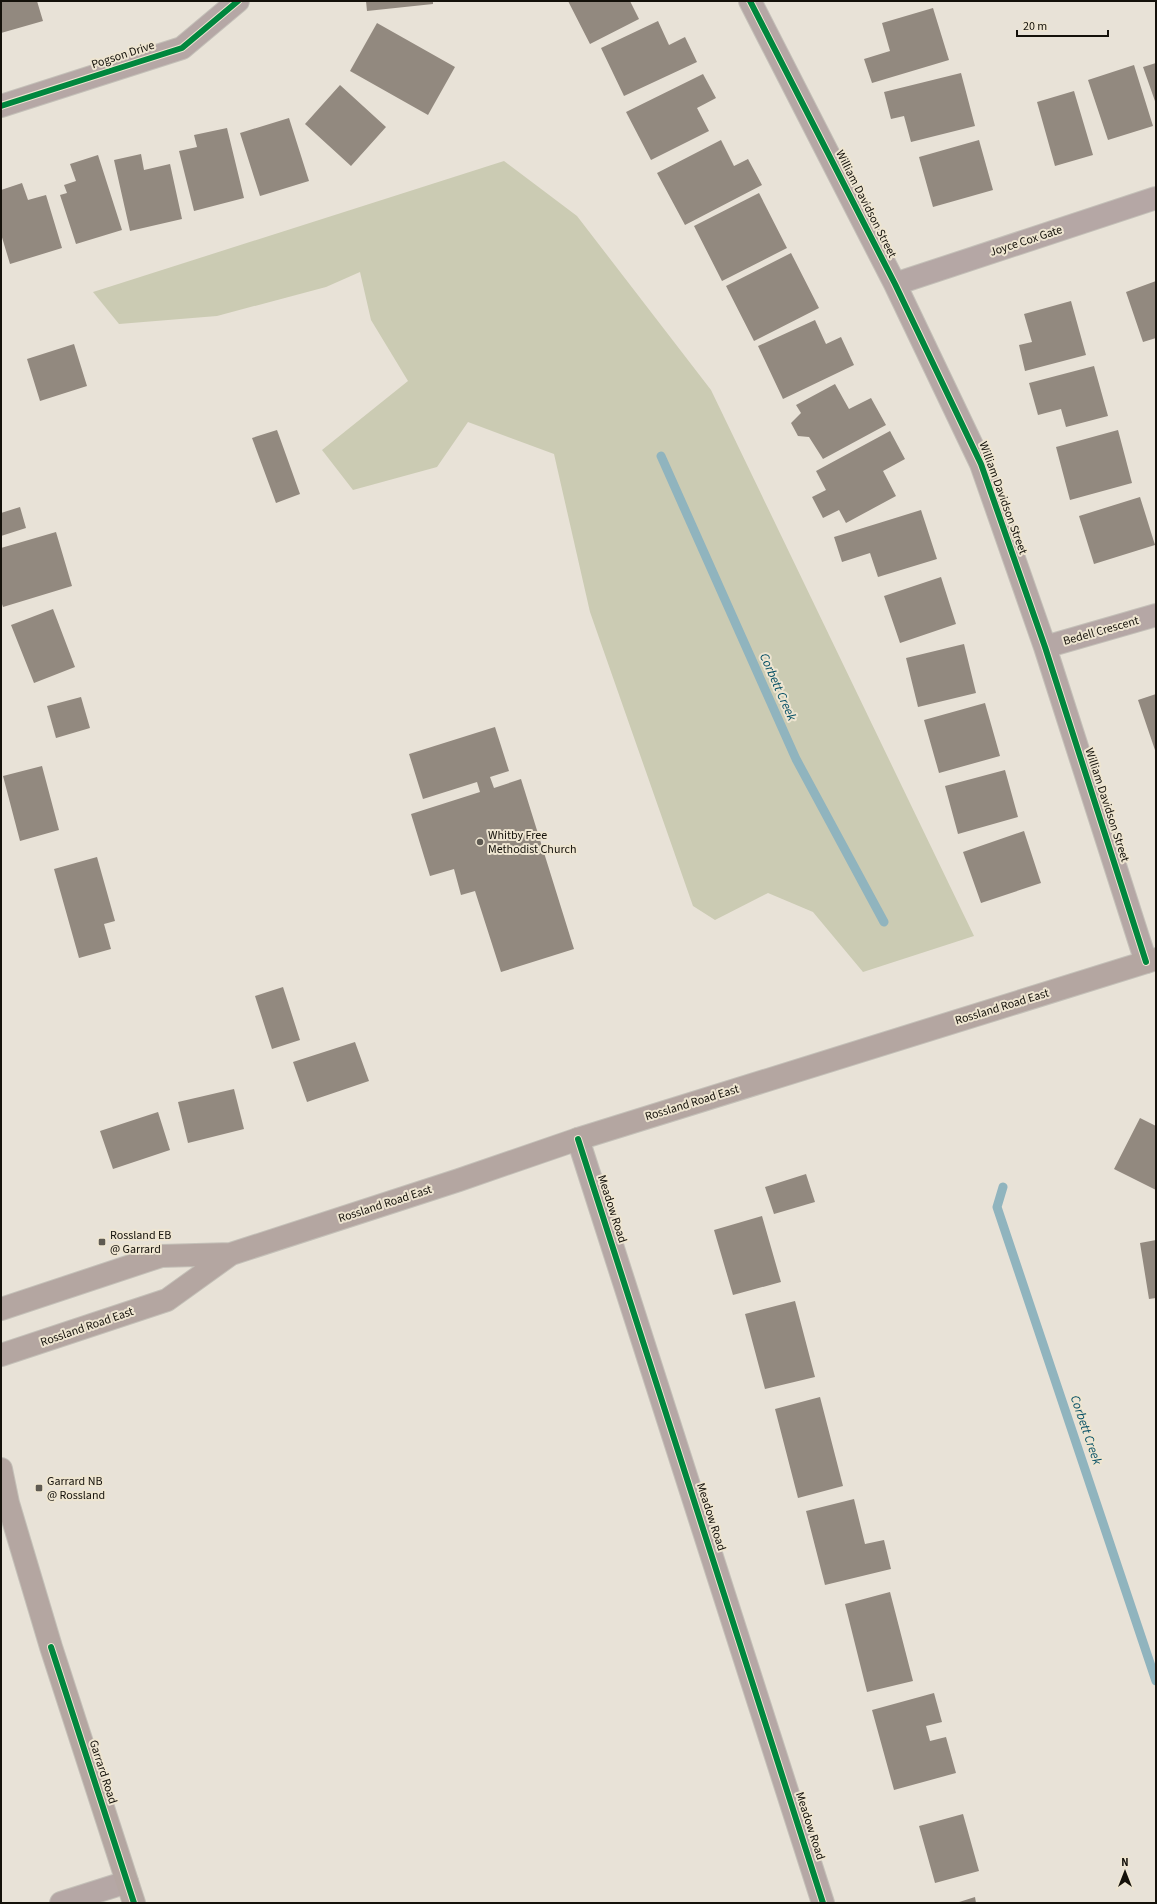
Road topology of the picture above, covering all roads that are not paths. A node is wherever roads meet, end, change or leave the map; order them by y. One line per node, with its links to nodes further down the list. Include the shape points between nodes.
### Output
1 (238, 1): 3 (street, Pogson Drive, via 182,48)
2 (750, 1): 5 (street, William Davidson Street)
3 (1, 106)
4 (1156, 198): 5 (street, Joyce Cox Gate)
5 (895, 284): 7 (street, William Davidson Street, via 981,464)
6 (1156, 615): 7 (street, Bedell Crescent)
7 (1045, 647): 8 (street, William Davidson Street)
8 (1151, 961): 9 (main road, Rossland Road East)
9 (578, 1139): 10 (main road, Rossland Road East); 17 (street, Meadow Road)
10 (231, 1254): 11 (main road, Rossland Road East, via 161,1256); 12 (main road, Rossland Road East, via 167,1300)
11 (1, 1309)
12 (1, 1355)
13 (1, 1469): 14 (main road, Garrard Road, via 8,1503 51,1647)
14 (127, 1882): 15 (street); 16 (main road, Garrard Road)
15 (61, 1903)
16 (134, 1903)
17 (823, 1903)

